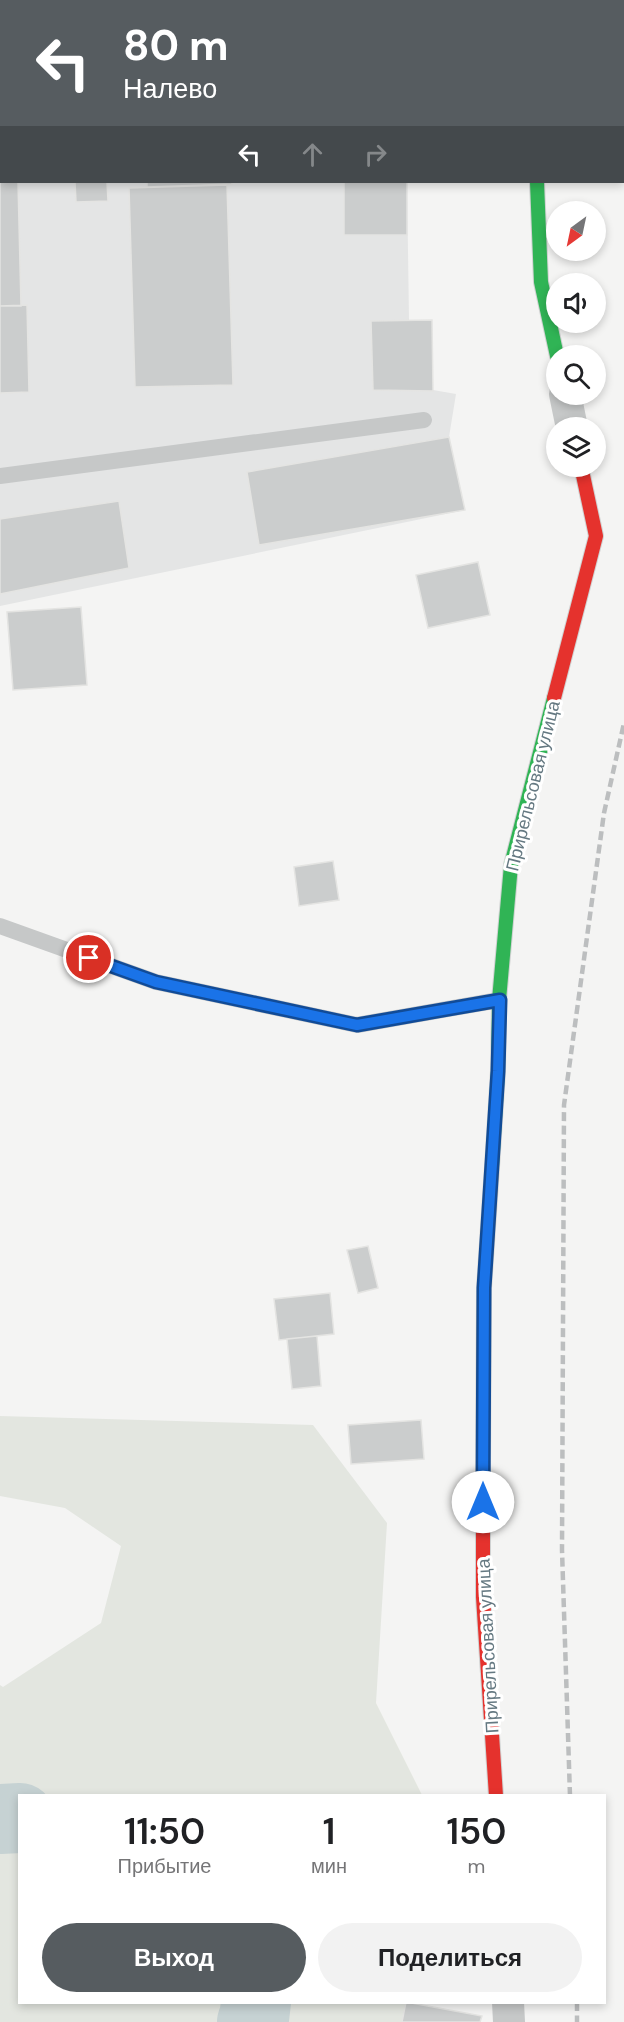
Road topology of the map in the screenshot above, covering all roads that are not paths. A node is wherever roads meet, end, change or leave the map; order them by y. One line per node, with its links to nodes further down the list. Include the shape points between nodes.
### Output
1 (537, 183): 2 (street, via 541,282)
2 (555, 345)
3 (424, 420): 4 (lane)
4 (0, 476)
5 (583, 477): 7 (street, Прирельсовая улица, via 596,537 512,865)
6 (0, 926): 7 (lane, via 156,982 357,1025)
7 (500, 1000): 8 (street, Прирельсовая улица, via 484,1300 483,1597)
8 (496, 1794)
9 (508, 2004): 10 (street)
10 (509, 2022)

